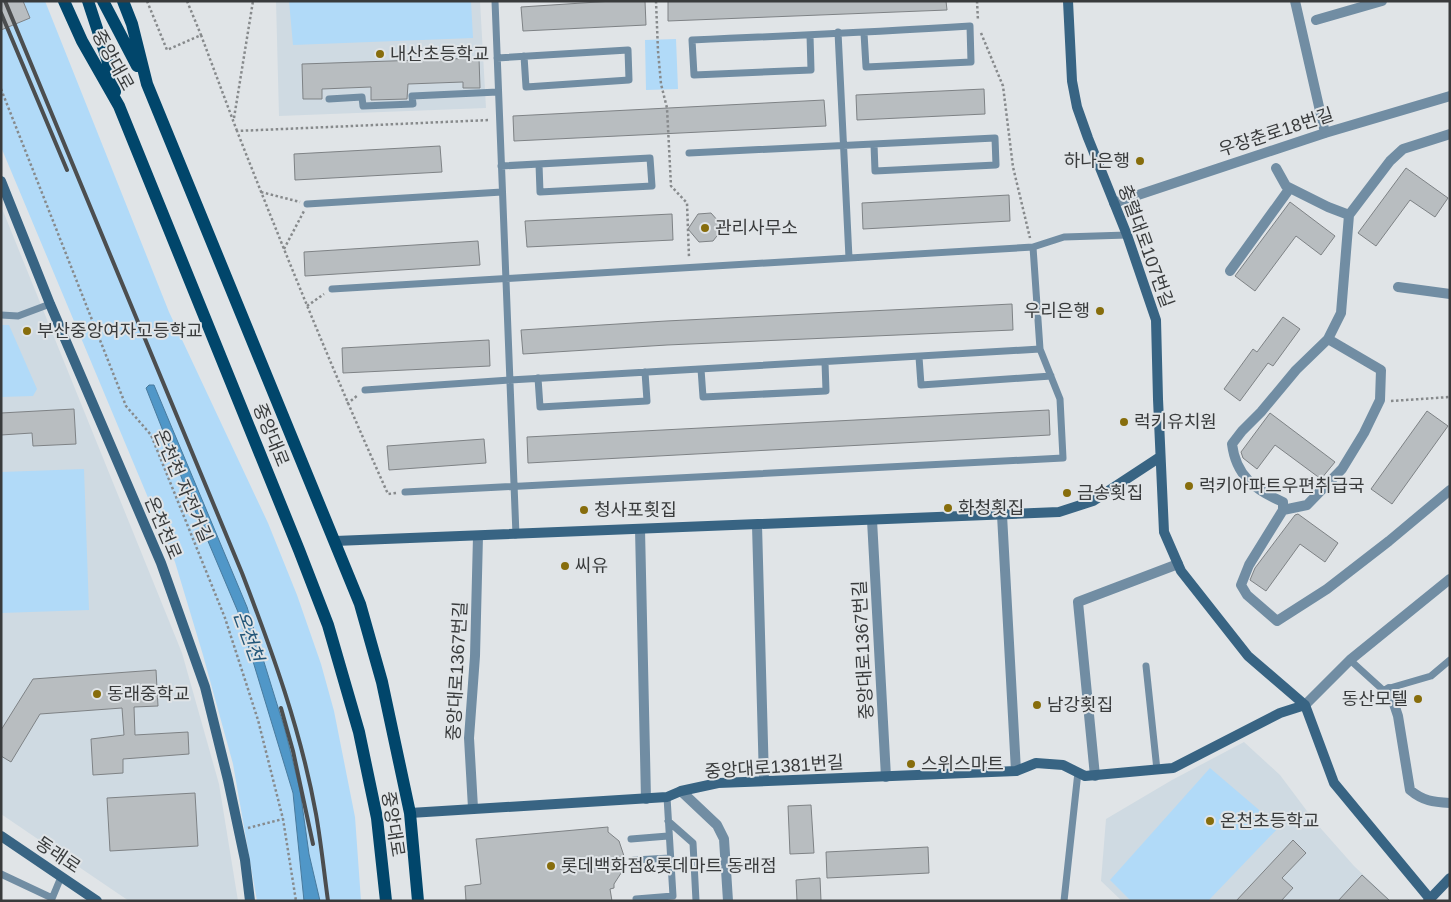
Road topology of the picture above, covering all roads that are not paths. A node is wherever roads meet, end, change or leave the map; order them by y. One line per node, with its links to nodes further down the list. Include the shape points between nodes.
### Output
1 (64, 1): 19 (main road, 중앙대로)
2 (103, 1): 15 (main road)
3 (123, 1): 15 (main road, 중앙대로)
4 (495, 1): 14 (lane)
5 (1068, 1): 31 (street, 충렬대로107번길, via 1072,81 1077,106)
6 (1295, 1): 20 (street)
7 (1382, 1): 9 (street)
8 (89, 4): 19 (main road, via 107,58)
9 (1316, 20)
10 (838, 32): 11 (lane); 12 (lane); 23 (lane)
11 (864, 33): 11 (lane, via 970,26 972,62 866,67)
12 (810, 35): 12 (lane, via 811,70 694,75 692,40)
13 (524, 56): 13 (lane, via 526,87 629,80 628,50); 14 (lane)
14 (497, 58): 16 (lane)
15 (147, 84): 65 (main road, 중앙대로)
16 (498, 92): 18 (lane, via 412,96 413,104 363,106 362,96); 26 (lane)
17 (1450, 96): 20 (street, 우장춘로18번길)
18 (329, 99)
19 (118, 106): 99 (main road, 중앙대로, via 328,625 358,732 377,818)
20 (1325, 133): 31 (street, 우장춘로18번길)
21 (1450, 134): 33 (street, via 1403,149)
22 (874, 144): 22 (lane, via 995,138 996,165 875,170); 23 (lane)
23 (845, 146): 24 (lane); 36 (lane)
24 (689, 153)
25 (538, 164): 25 (lane, via 540,192 652,186 650,158); 26 (lane)
26 (501, 166): 30 (lane)
27 (1276, 168): 29 (street)
28 (1, 181): 42 (street, 온천천로)
29 (1290, 188): 33 (street); 37 (street)
30 (502, 192): 32 (lane); 38 (lane)
31 (1114, 202): 34 (street, 충렬대로107번길)
32 (307, 204)
33 (1349, 215): 44 (street, via 1341,313)
34 (1127, 235): 35 (lane, via 1064,237); 54 (street, 충렬대로107번길, via 1156,320)
35 (1033, 247): 36 (lane); 45 (lane)
36 (849, 258): 38 (lane)
37 (1230, 271)
38 (506, 279): 40 (lane); 52 (lane)
39 (1398, 287): 41 (street)
40 (332, 289)
41 (1450, 294)
42 (50, 304): 43 (lane, via 18,316); 98 (street, 온천천로, via 161,563 204,687 228,780)
43 (1, 315)
44 (1328, 340): 58 (street, via 1296,370 1232,444 1236,465 1249,483 1283,502); 58 (street, via 1381,370 1380,400 1342,469 1307,504)
45 (1040, 349): 46 (lane); 50 (lane)
46 (919, 357): 47 (lane); 50 (lane, via 921,385)
47 (825, 362): 48 (lane); 48 (lane, via 826,391 703,397)
48 (702, 369): 49 (lane)
49 (645, 372): 51 (lane); 51 (lane, via 647,401 540,407)
50 (1051, 376): 55 (lane, via 1060,399 1062,458)
51 (538, 378): 52 (lane)
52 (510, 380): 53 (lane); 55 (lane)
53 (365, 390)
54 (1160, 457): 59 (street, via 1093,501 1059,512); 66 (street, 충렬대로107번길, via 1164,532)
55 (514, 486): 57 (lane); 63 (lane)
56 (1450, 490): 58 (street, via 1326,589 1277,621 1247,595 1241,585 1249,565)
57 (405, 492)
58 (1283, 510)
59 (1002, 515): 60 (street); 74 (street)
60 (872, 520): 61 (street); 77 (street, 중앙대로1367번길)
61 (757, 525): 62 (street); 78 (street)
62 (640, 530): 63 (street); 81 (street)
63 (516, 534): 64 (street)
64 (478, 536): 65 (street); 83 (street, 중앙대로1367번길, via 469,738)
65 (335, 542): 84 (main road, 중앙대로, via 360,604)
66 (1178, 564): 72 (street, 충렬대로107번길, via 1248,656); 76 (street, via 1078,602)
67 (1450, 579): 68 (street)
68 (1350, 660): 71 (lane, via 1384,690); 72 (street)
69 (1450, 660): 71 (lane, via 1430,676)
70 (1146, 666): 73 (lane)
71 (1389, 688): 82 (street, via 1398,716 1410,790 1429,802)
72 (1305, 705): 73 (street, 중앙대로1381번길, via 1280,713 1173,768); 96 (street, 충렬대로107번길, via 1334,782)
73 (1157, 770): 76 (street, 중앙대로1381번길)
74 (1016, 771): 75 (street, 중앙대로1381번길, via 1036,763 1063,765); 77 (street, 중앙대로1381번길)
75 (1078, 772): 76 (street, 중앙대로1381번길); 103 (lane)
76 (1095, 776)
77 (886, 777): 78 (street, 중앙대로1381번길)
78 (764, 780): 79 (street, 중앙대로1381번길, via 718,783)
79 (681, 791): 80 (street, 중앙대로1381번길); 102 (street, via 718,825 724,839)
80 (667, 797): 81 (street, 중앙대로1381번길); 85 (lane)
81 (646, 799): 83 (street, 중앙대로1381번길)
82 (1450, 803)
83 (473, 808): 84 (street, 중앙대로1381번길)
84 (410, 813): 100 (main road, 중앙대로)
85 (668, 820): 87 (lane); 101 (lane, via 692,843)
86 (1, 836): 92 (street, 동래로)
87 (668, 836): 88 (lane); 89 (lane)
88 (631, 839)
89 (670, 858): 90 (lane); 95 (lane, via 673,896)
90 (634, 860)
91 (1, 874): 94 (lane)
92 (61, 876): 94 (lane); 97 (street, 동래로)
93 (1450, 878): 96 (street)
94 (52, 899)
95 (636, 899)
96 (1429, 900)
97 (97, 901)
98 (250, 901)
99 (386, 901)
100 (418, 901)
101 (696, 901)
102 (728, 901)
103 (1064, 901)

